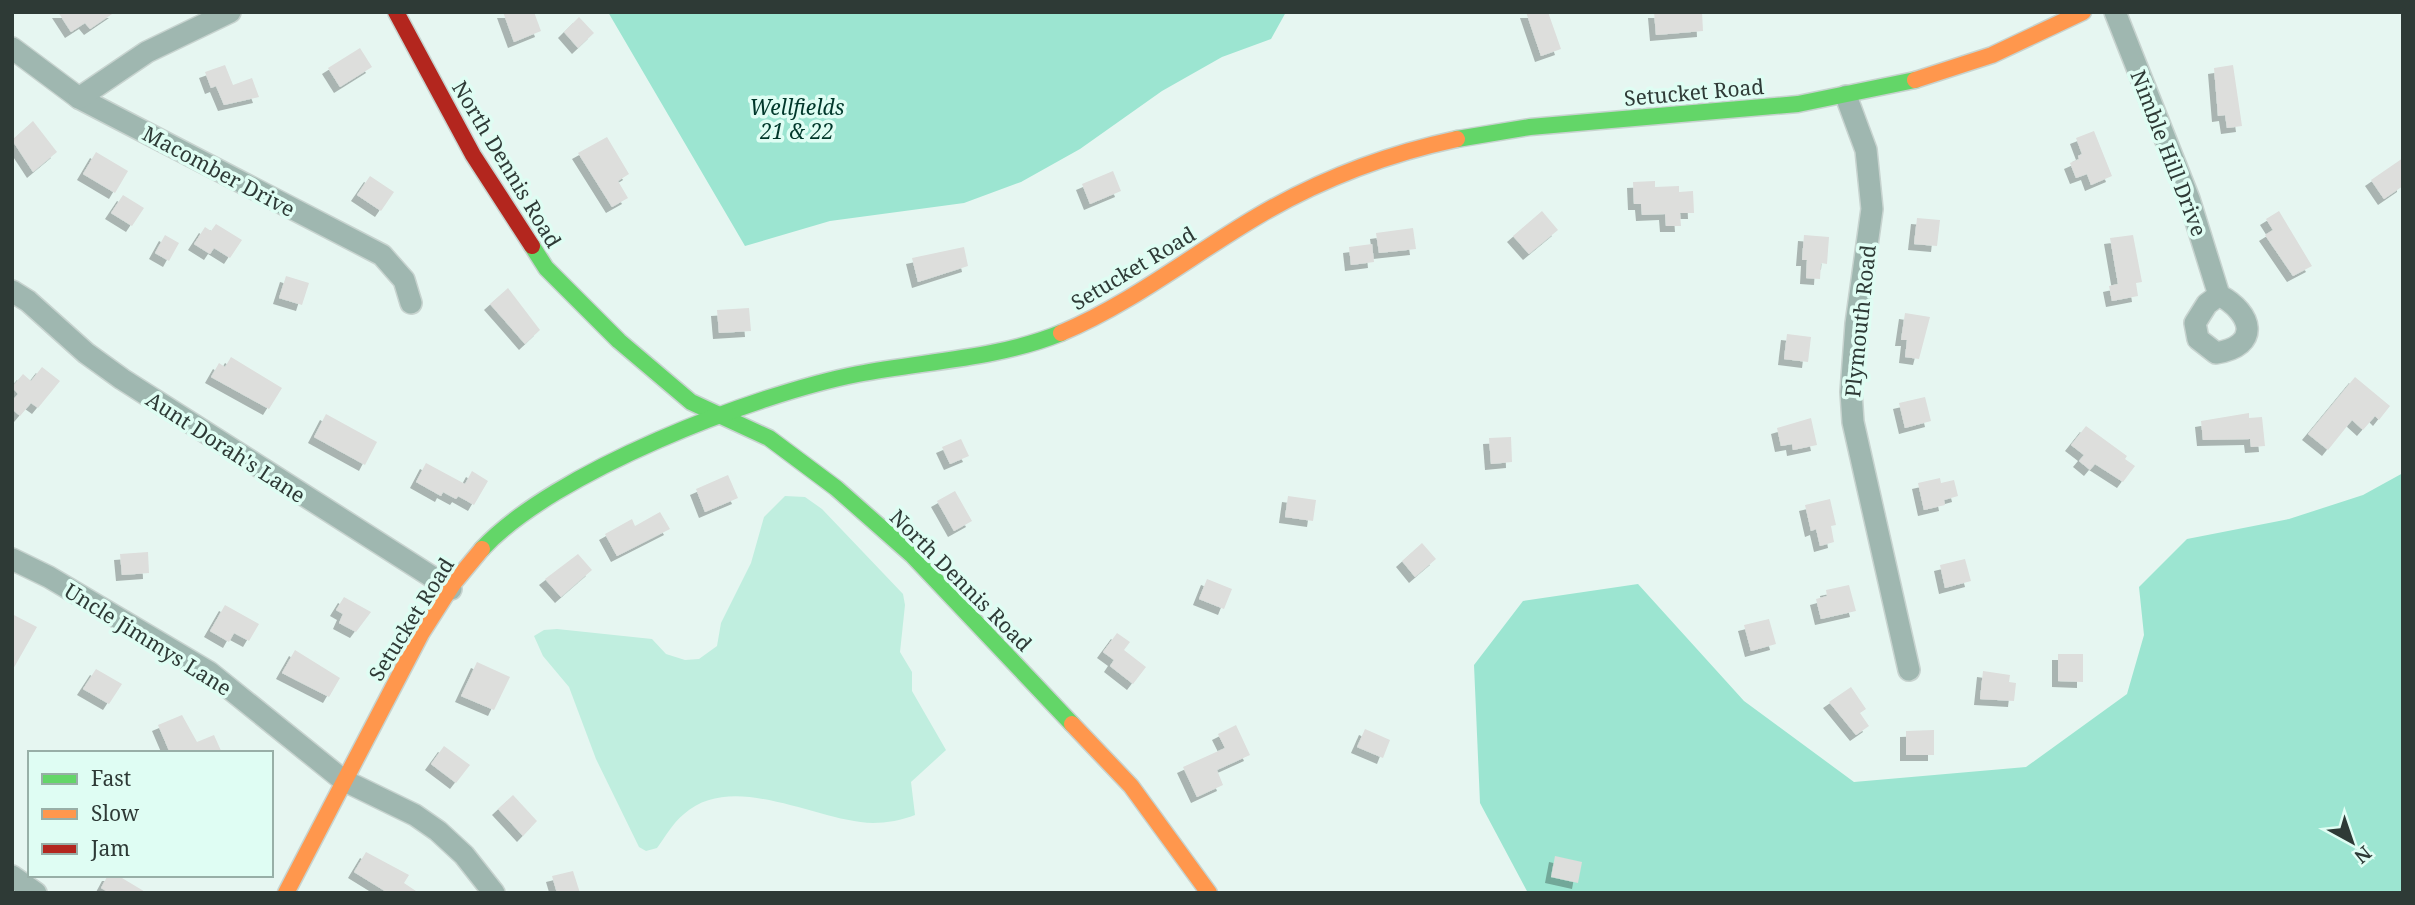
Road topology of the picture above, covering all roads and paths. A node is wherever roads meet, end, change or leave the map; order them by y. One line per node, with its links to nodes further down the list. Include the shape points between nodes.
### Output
1 (230, 12): 7 (street, via 147,52)
2 (396, 12): 11 (main road, North Dennis Road, via 473,155 546,268 656,374)
3 (2083, 12): 6 (main road, Setucket Road, via 1989,58 1910,83)
4 (2115, 12): 9 (street, Nimble Hill Drive, via 2189,199)
5 (12, 48): 7 (street, Macomber Drive)
6 (1846, 96): 11 (main road, Setucket Road, via 1479,134 1412,151 1287,200 1119,305 1048,338 954,360 828,381); 14 (street, Plymouth Road, via 1866,150 1872,209 1856,324 1853,422)
7 (79, 97): 10 (street, Macomber Drive, via 382,255 404,280)
8 (12, 291): 13 (street, Aunt Dorah's Lane, via 29,300 122,379)
9 (2219, 295)
10 (411, 303)
11 (718, 416): 13 (main road, Setucket Road, via 620,459 523,515 484,548); 20 (main road, North Dennis Road, via 769,438 912,555 1131,786)
12 (12, 559): 15 (street, Uncle Jimmys Lane, via 209,672)
13 (451, 589): 15 (main road, Setucket Road, via 410,654)
14 (1909, 670)
15 (343, 780): 18 (main road, Setucket Road); 19 (street, Uncle Jimmys Lane, via 438,831)
16 (12, 876): 17 (street)
17 (36, 893)
18 (286, 893)
19 (494, 893)
20 (1209, 893)

